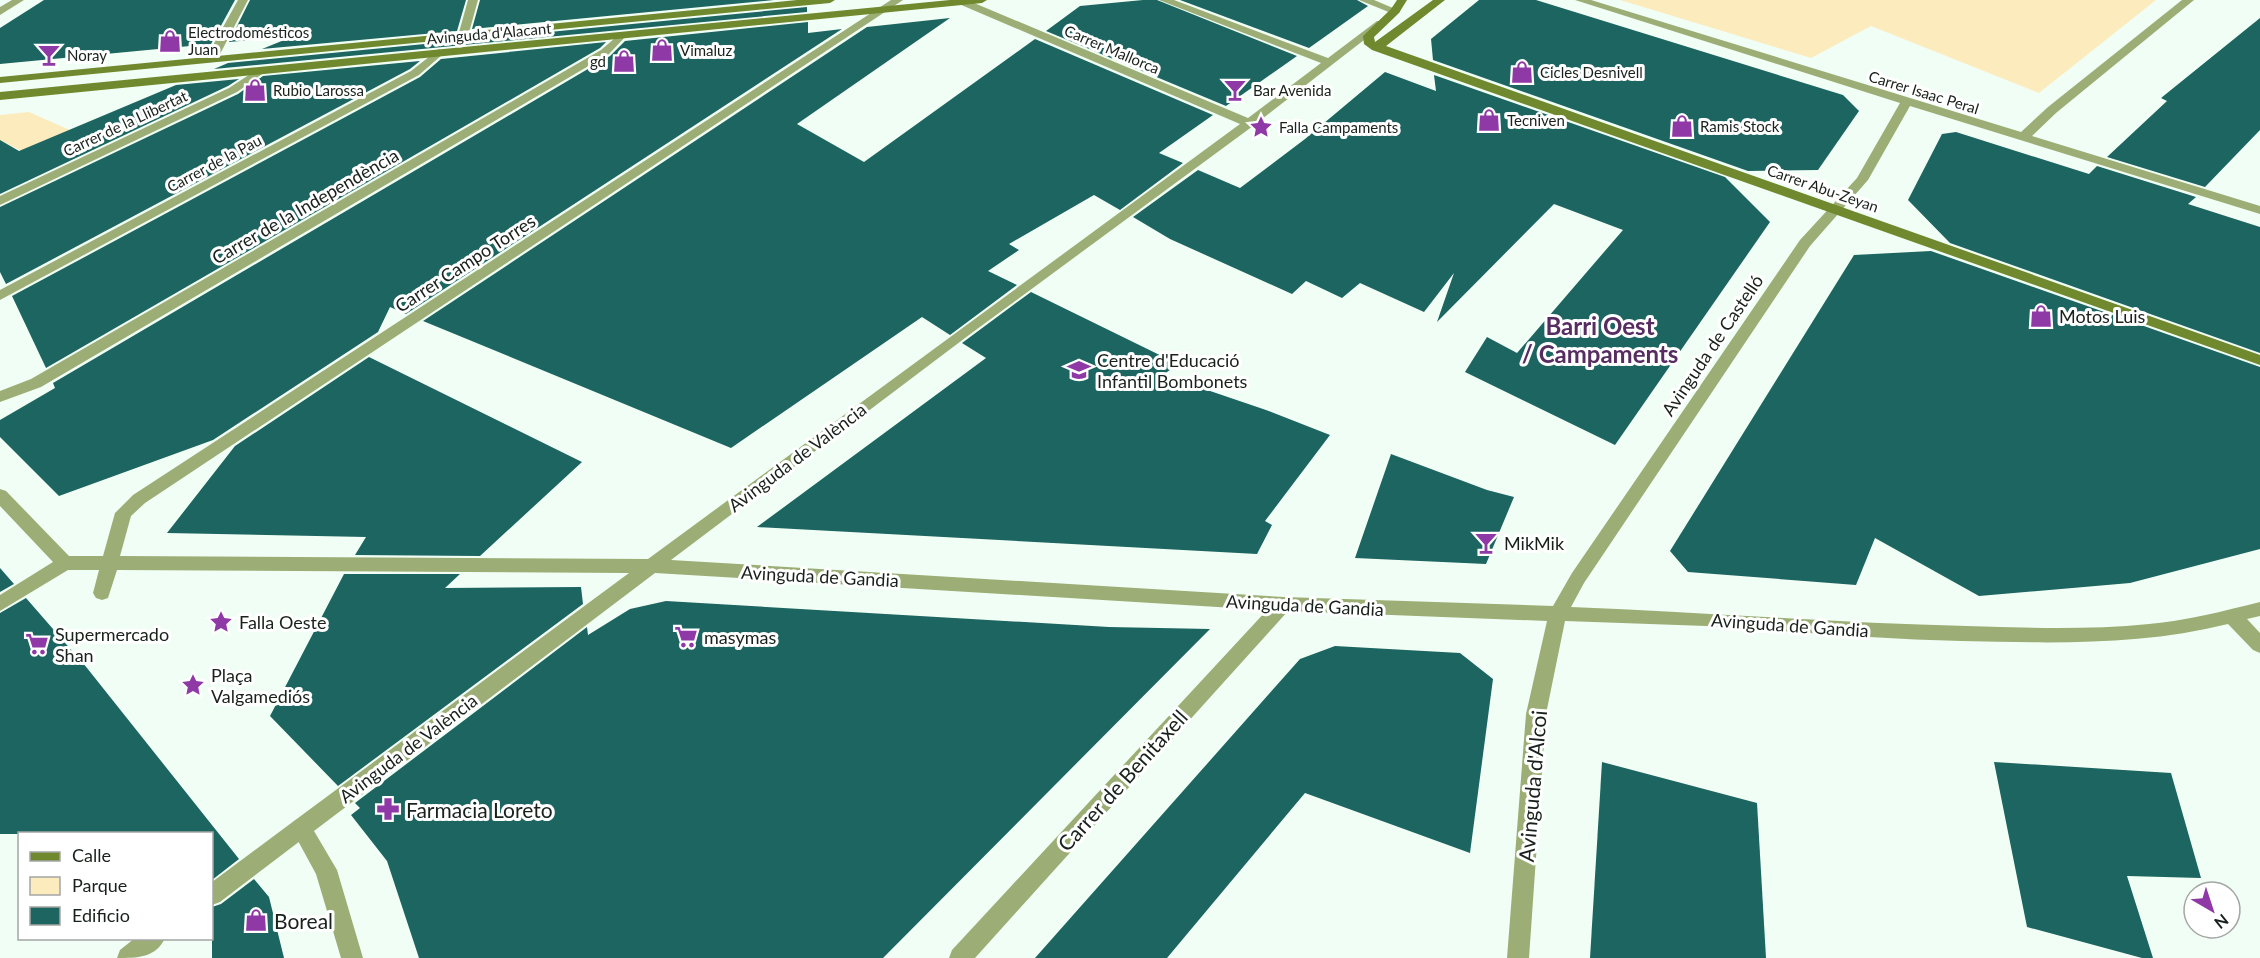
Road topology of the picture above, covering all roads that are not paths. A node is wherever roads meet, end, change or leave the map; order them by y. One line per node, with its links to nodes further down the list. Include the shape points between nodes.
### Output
1 (19, 0): 16 (street)
2 (243, 0): 22 (street)
3 (473, 0): 19 (street)
4 (830, 0): 19 (main road, Avinguda d'Alacant)
5 (898, 0): 14 (street, Carrer Campo Torres)
6 (982, 0): 13 (main road, Avinguda d'Alacant)
7 (1164, 0): 23 (street)
8 (1364, 0): 15 (street)
9 (1402, 0): 15 (main road, Avinguda de València)
10 (1440, 0): 20 (main road)
11 (1580, 0): 27 (street, Carrer Isaac Peral)
12 (2189, 0): 29 (street)
13 (963, 2): 14 (main road, Avinguda d'Alacant); 28 (street, Carrer Mallorca)
14 (884, 9): 18 (main road, Avinguda d'Alacant); 38 (street, Carrer Campo Torres, via 139,499 123,513)
15 (1395, 11): 17 (main road, Avinguda de València)
16 (0, 12)
17 (1384, 20): 20 (main road, Avinguda de València, via 1368,36); 23 (street, Avinguda de València)
18 (622, 35): 21 (main road, Avinguda d'Alacant); 35 (street, Carrer de la Independència, via 605,52 36,383)
19 (463, 36): 22 (main road, Avinguda d'Alacant)
20 (1376, 48): 31 (main road, Carrer Abu-Zeyan)
21 (439, 52): 24 (main road, Avinguda d'Alacant); 33 (street, Carrer de la Pau, via 415,73)
22 (212, 58): 25 (main road, Avinguda d'Alacant)
23 (1329, 62): 28 (street, Avinguda de València)
24 (261, 70): 26 (main road, Avinguda d'Alacant); 30 (street, Carrer de la Llibertat, via 233,90)
25 (0, 80)
26 (0, 96)
27 (1906, 103): 29 (street, Carrer Isaac Peral); 31 (street, Avinguda de Castelló, via 1862,180)
28 (1249, 123): 39 (street, Avinguda de València)
29 (2023, 137): 32 (street, Carrer Isaac Peral)
30 (0, 201)
31 (1834, 209): 34 (main road, Carrer Abu-Zeyan); 44 (street, Avinguda de Castelló, via 1805,243 1578,578)
32 (2260, 210)
33 (0, 296)
34 (2260, 360)
35 (0, 397)
36 (2, 499): 37 (street)
37 (65, 563): 38 (street); 41 (street)
38 (110, 564): 39 (street, Avinguda de Gandia); 40 (street, Carrer Campo Torres)
39 (651, 566): 42 (street, Avinguda de Gandia); 47 (street, Avinguda de València)
40 (102, 593)
41 (0, 604)
42 (1284, 604): 44 (street, Avinguda de Gandia); 52 (street, Carrer de Benitaxell)
43 (2260, 609): 45 (street, Avinguda de Gandia)
44 (1557, 616): 45 (street, Avinguda de Gandia, via 2053,636 2148,633); 53 (street, Avinguda d'Alcoi, via 1536,714)
45 (2232, 616): 46 (street)
46 (2260, 645)
47 (302, 828): 48 (street, Avinguda de València); 51 (street, via 326,870)
48 (213, 894)
49 (153, 940): 50 (street)
50 (128, 958)
51 (352, 958)
52 (960, 958)
53 (1518, 958)

